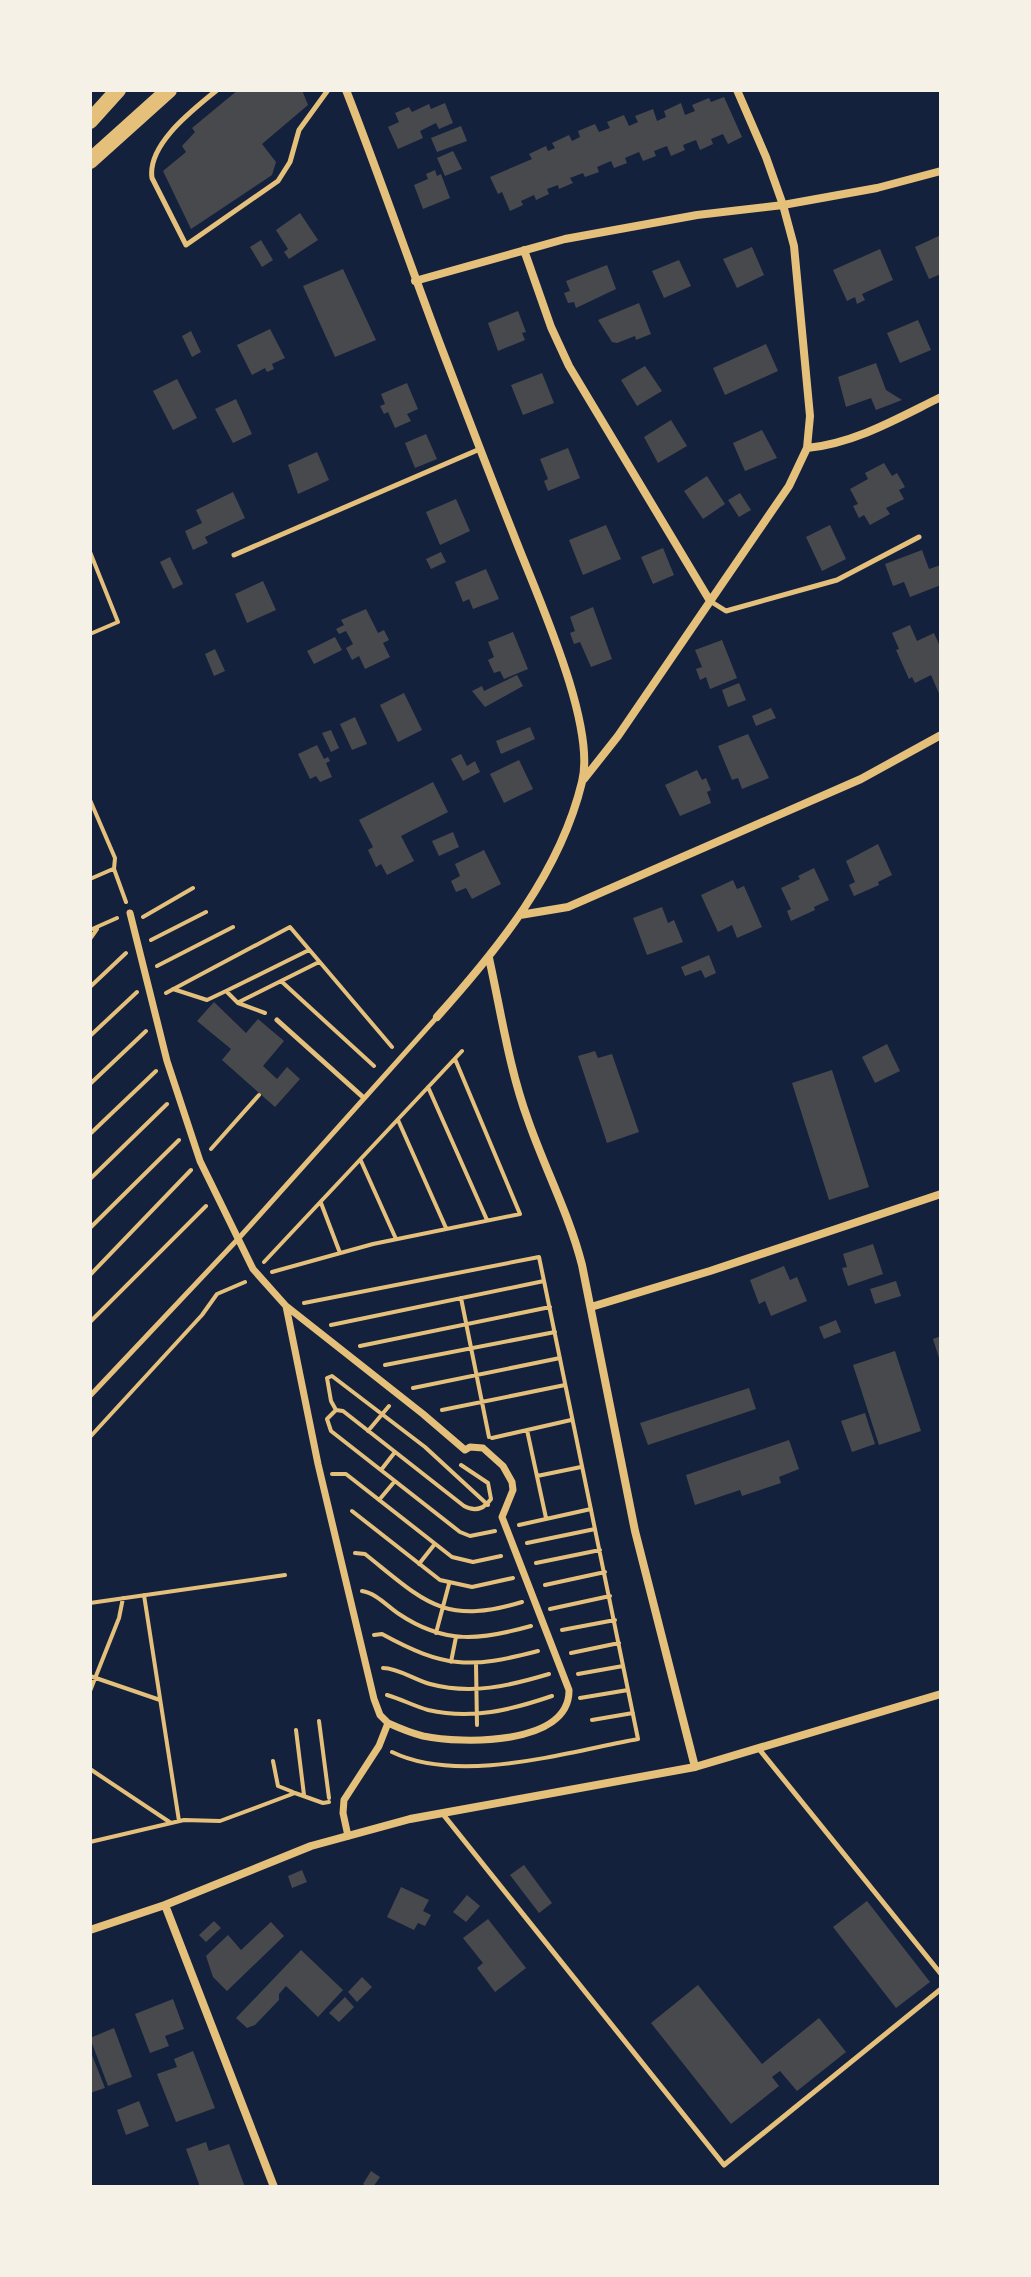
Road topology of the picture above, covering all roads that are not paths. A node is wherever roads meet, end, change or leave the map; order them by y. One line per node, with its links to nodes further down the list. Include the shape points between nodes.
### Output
1 (118, 90): 7 (main road)
2 (169, 90): 8 (main road)
3 (217, 90): 4 (lane, via 182,118 151,169 186,245 278,181 299,130)
4 (328, 90)
5 (346, 90): 12 (street)
6 (737, 90): 10 (street)
7 (90, 121)
8 (90, 161)
9 (941, 171): 10 (street)
10 (783, 205): 11 (street, via 697,215); 14 (street, via 801,306 810,416)
11 (524, 250): 12 (street); 18 (street, via 569,366)
12 (415, 281): 15 (street)
13 (941, 397): 14 (street, via 835,445)
14 (807, 448): 18 (street, via 789,486)
15 (480, 449): 17 (lane); 20 (street, via 579,713)
16 (919, 537): 18 (lane, via 837,580 726,611)
17 (234, 555)
18 (710, 601): 20 (street)
19 (941, 735): 22 (street, via 861,779 568,907)
20 (583, 780): 22 (street, via 563,837)
21 (130, 913): 28 (street, via 177,1094 200,1161)
22 (520, 915): 23 (street)
23 (489, 958): 24 (street); 30 (street, via 516,1087 573,1228)
24 (437, 1017): 26 (lane)
25 (277, 1020): 26 (lane)
26 (364, 1098): 28 (lane)
27 (941, 1194): 30 (street)
28 (238, 1239): 29 (street, via 257,1274); 31 (lane)
29 (286, 1306): 33 (street, via 374,1699); 33 (street, via 465,1450 483,1448 503,1466 513,1490 502,1517 569,1690 570,1700 561,1715 545,1728 511,1737 423,1736)
30 (591, 1307): 35 (street, via 635,1531)
31 (90, 1396)
32 (941, 1694): 34 (street)
33 (388, 1723): 37 (street, via 344,1800)
34 (758, 1748): 35 (street); 40 (lane)
35 (695, 1767): 36 (street)
36 (442, 1813): 37 (street); 41 (lane, via 724,2165)
37 (348, 1836): 38 (street)
38 (165, 1905): 39 (street); 42 (street)
39 (90, 1930)
40 (941, 1974)
41 (941, 1989)
42 (274, 2187)

